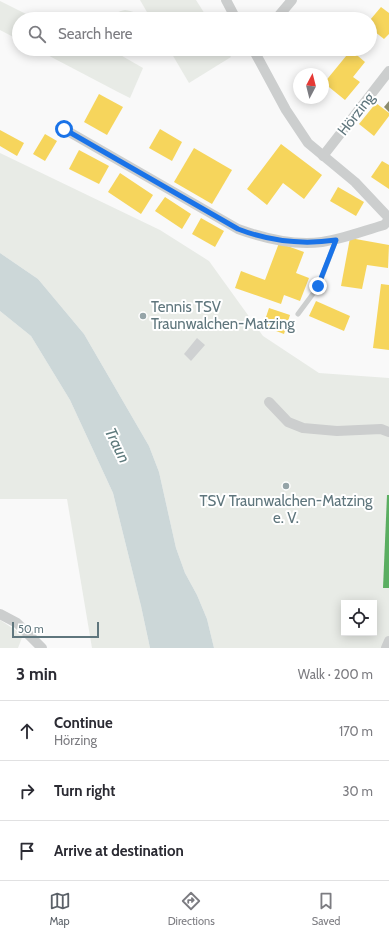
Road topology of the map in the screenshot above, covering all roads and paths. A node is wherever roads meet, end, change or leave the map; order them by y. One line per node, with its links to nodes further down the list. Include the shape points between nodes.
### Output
1 (226, 0): 3 (street)
2 (292, 0): 4 (street)
3 (232, 12)
4 (282, 12)
5 (257, 56): 8 (street, via 286,110 308,143)
6 (389, 71): 8 (street, Hörzing)
7 (64, 129): 10 (street, via 238,229 277,240 306,243)
8 (323, 156): 9 (street, via 355,182)
9 (389, 219): 10 (street, via 384,225)
10 (336, 240): 11 (lane, via 318,286)
11 (298, 314)
12 (269, 402): 13 (street, via 288,422 303,428 337,431 381,429)
13 (389, 432)
14 (0, 614): 16 (street, via 16,623)
15 (389, 641): 17 (street)
16 (42, 648)
17 (386, 648)

